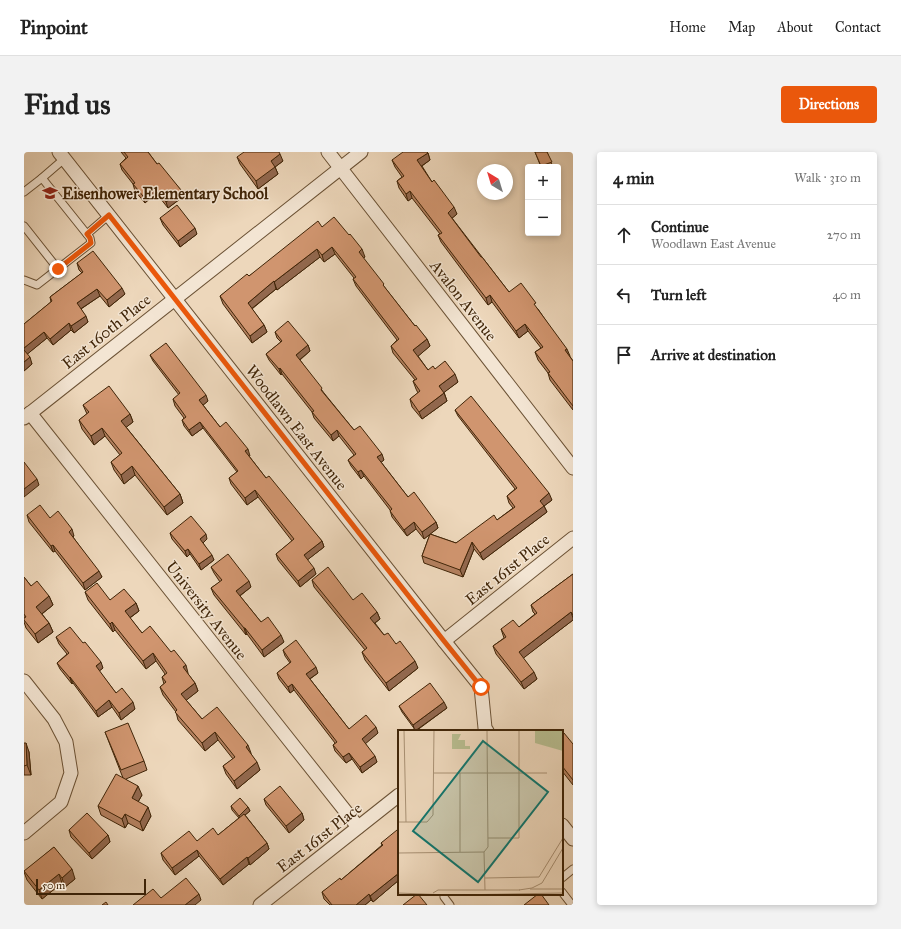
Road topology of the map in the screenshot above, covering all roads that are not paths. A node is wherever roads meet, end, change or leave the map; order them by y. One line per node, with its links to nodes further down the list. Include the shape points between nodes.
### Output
1 (328, 152): 4 (street, Avalon Avenue)
2 (361, 152): 4 (street, East 160th Place)
3 (62, 156): 5 (lane); 7 (street, Woodlawn East Avenue)
4 (340, 168): 12 (street, East 160th Place); 14 (street, Avalon Avenue)
5 (42, 178): 6 (lane); 9 (lane)
6 (24, 192)
7 (109, 215): 9 (lane); 12 (street, Woodlawn East Avenue)
8 (24, 226): 10 (lane)
9 (87, 234): 10 (lane, via 91,243)
10 (58, 269): 11 (lane, via 37,285)
11 (24, 280)
12 (174, 299): 13 (street, East 160th Place); 16 (street, Woodlawn East Avenue)
13 (27, 416): 21 (street, University Avenue)
14 (573, 468)
15 (573, 538): 16 (street, East 161st Place)
16 (444, 641): 18 (street, Woodlawn East Avenue, via 481,687)
17 (24, 681): 22 (street, via 54,719 66,742 71,773 61,802)
18 (484, 730)
19 (398, 796): 21 (street, East 161st Place)
20 (563, 826): 23 (street)
21 (358, 827): 28 (street, East 161st Place)
22 (24, 833)
23 (573, 839)
24 (573, 869): 25 (lane)
25 (563, 877)
26 (563, 893): 30 (lane)
27 (444, 897): 29 (lane)
28 (260, 905)
29 (450, 905)
30 (572, 905)

